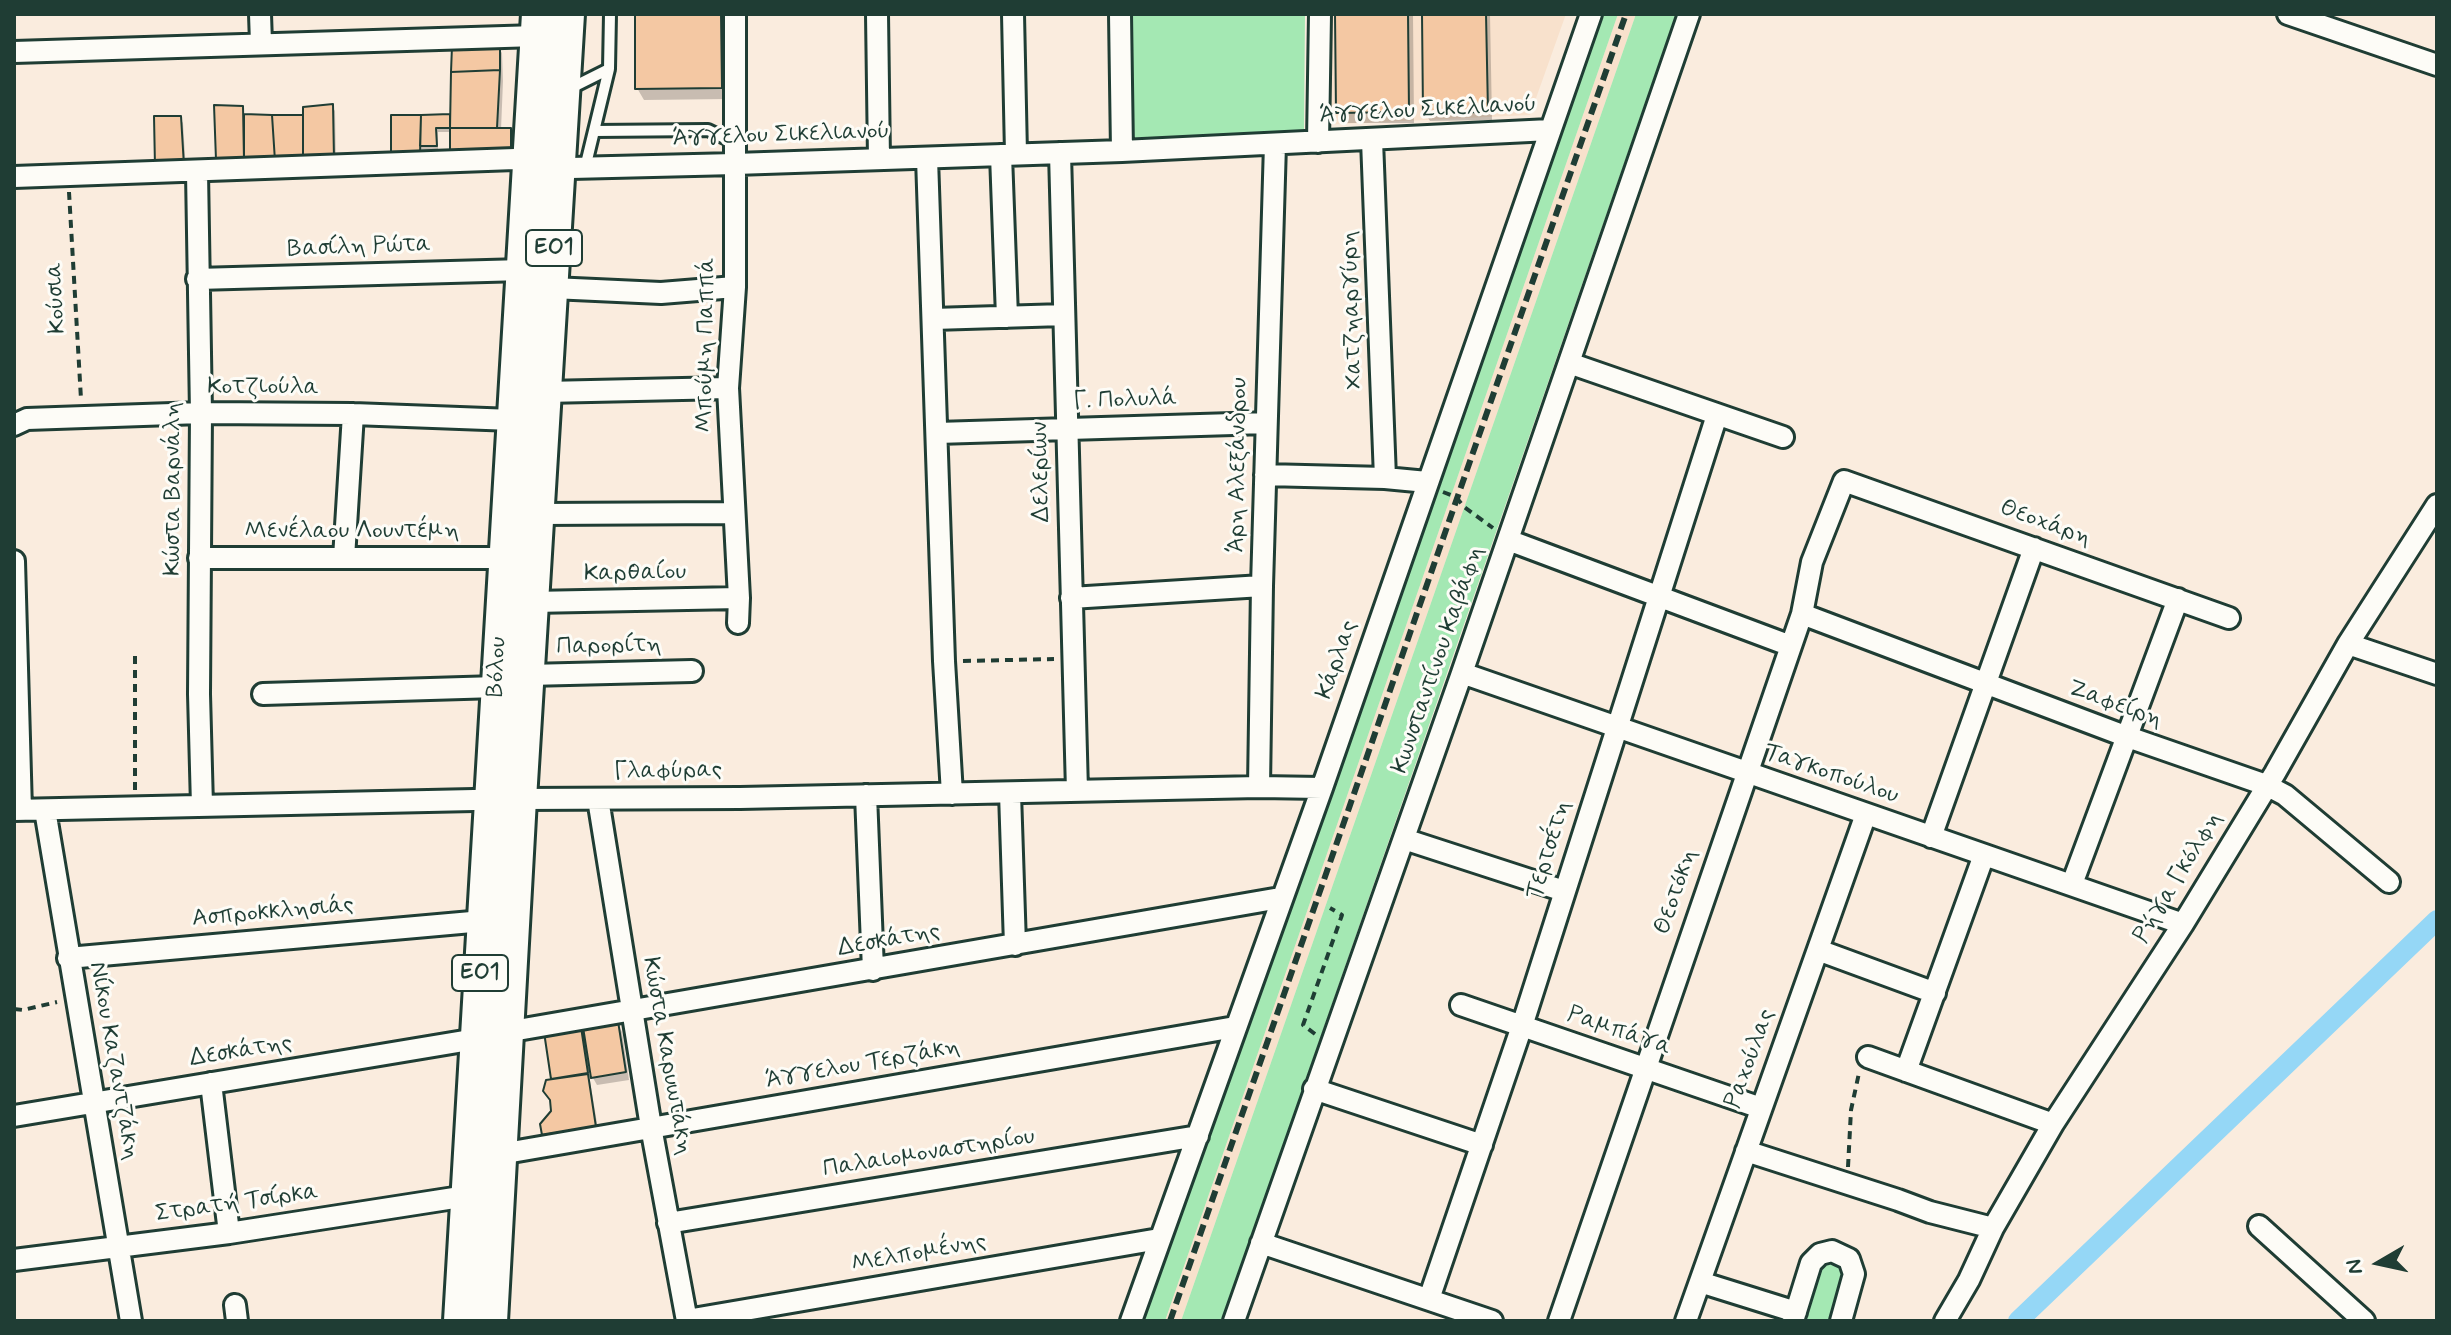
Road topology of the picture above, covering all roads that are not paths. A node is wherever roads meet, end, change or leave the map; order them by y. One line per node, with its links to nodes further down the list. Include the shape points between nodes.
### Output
1 (260, 14): 13 (street)
2 (568, 14): 17 (main road, Βόλου / ΕΟ1)
3 (610, 14): 16 (lane)
4 (735, 14): 22 (street, Μπούμη Παππά)
5 (877, 14): 28 (street)
6 (1013, 14): 26 (street)
7 (1120, 14): 24 (street)
8 (1320, 14): 21 (street)
9 (1591, 14): 18 (street, Κάρλας)
10 (1689, 14): 40 (street, Κωνσταντίνου Καβάφη)
11 (2288, 14): 15 (street)
12 (537, 25): 13 (street); 30 (main road, Βόλου / ΕΟ1)
13 (261, 43): 14 (street)
14 (14, 52)
15 (2437, 65)
16 (609, 69): 17 (lane); 19 (lane)
17 (564, 91): 30 (main road, Βόλου / ΕΟ1)
18 (1550, 130): 20 (street, Άγγελου Σικελιανού); 55 (street, Κάρλας)
19 (594, 131): 22 (lane, via 708,130); 30 (lane)
20 (1372, 140): 21 (street, Άγγελου Σικελιανού); 53 (street, Χατζηαργύρη)
21 (1318, 142): 23 (street, Άγγελου Σικελιανού)
22 (735, 143): 29 (street, Μπούμη Παππά)
23 (1275, 144): 24 (street, Άγγελου Σικελιανού); 47 (street, Άρη Αλεξάνδρου)
24 (1122, 151): 25 (street, Άγγελου Σικελιανού)
25 (1060, 153): 26 (street, Άγγελου Σικελιανού); 37 (street, Δελερίων)
26 (1009, 155): 27 (street, Άγγελου Σικελιανού); 38 (street)
27 (927, 158): 28 (street, Άγγελου Σικελιανού); 39 (street)
28 (879, 159): 29 (street, Άγγελου Σικελιανού)
29 (735, 164): 30 (street, Άγγελου Σικελιανού); 35 (street, Μπούμη Παππά)
30 (558, 165): 31 (street, Άγγελου Σικελιανού, via 515,159); 33 (main road, Βόλου / ΕΟ1); 36 (main road, Βόλου / ΕΟ1)
31 (197, 172): 32 (street, Άγγελου Σικελιανού); 34 (street, Κώστα Βαρνάλη)
32 (14, 177)
33 (523, 270): 34 (street, Βασίλη Ρώτα); 46 (main road, Βόλου / ΕΟ1)
34 (197, 279): 43 (street, Κώστα Βαρνάλη)
35 (735, 287): 36 (street, via 661,293); 41 (street, Μπούμη Παππά)
36 (552, 288): 42 (main road, Βόλου / ΕΟ1)
37 (1064, 315): 38 (street); 49 (street, Δελερίων)
38 (1007, 317): 39 (street)
39 (933, 319): 50 (street)
40 (1569, 363): 45 (street); 59 (street, Κωνσταντίνου Καβάφη)
41 (728, 388): 42 (street); 57 (street, Μπούμη Παππά)
42 (545, 392): 58 (main road, Βόλου / ΕΟ1)
43 (201, 413): 44 (street, Κοτζιούλα); 48 (street, Κοτζιούλα, via 27,419); 61 (street, Κώστα Βαρνάλη)
44 (353, 414): 46 (street, Κοτζιούλα); 62 (street)
45 (1717, 415): 51 (street); 66 (street, Τερτσέτη)
46 (513, 420): 63 (main road, Βόλου / ΕΟ1)
47 (1266, 423): 49 (street, Γ. Πολυλά); 52 (street, Άρη Αλεξάνδρου)
48 (14, 425)
49 (1067, 429): 50 (street, Γ. Πολυλά); 68 (street, Δελερίων)
50 (937, 433): 91 (street)
51 (1783, 437)
52 (1265, 475): 53 (street); 65 (street, Άρη Αλεξάνδρου)
53 (1385, 478): 55 (street)
54 (1844, 481): 60 (street, Θεοχάρη); 71 (street, Θεοτόκη, via 1812,562)
55 (1427, 482): 88 (street, Κάρλας)
56 (2437, 505): 74 (street, Ρήγα Γκόλφη)
57 (734, 513): 58 (street); 67 (street, Μπούμη Παππά)
58 (538, 514): 70 (main road, Βόλου / ΕΟ1)
59 (1508, 540): 66 (street); 77 (street, Κωνσταντίνου Καβάφη)
60 (2034, 548): 69 (street, Θεοχάρη); 80 (street)
61 (199, 558): 62 (street, Μενέλαου Λουντέμη); 95 (street, Κώστα Βαρνάλη)
62 (344, 558): 63 (street, Μενέλαου Λουντέμη)
63 (505, 558): 81 (main road, Βόλου / ΕΟ1)
64 (14, 561): 96 (street)
65 (1262, 586): 68 (street); 87 (street, Άρη Αλεξάνδρου)
66 (1658, 594): 75 (street); 83 (street, Τερτσέτη)
67 (739, 598): 70 (street, Καρθαίου); 73 (street, Μπούμη Παππά)
68 (1071, 598): 89 (street, Δελερίων)
69 (2178, 599): 72 (street, Θεοχάρη); 84 (street)
70 (532, 602): 79 (main road, Βόλου / ΕΟ1)
71 (1802, 614): 75 (street, Θεοτόκη); 80 (street, Ζαφείρη)
72 (2229, 618)
73 (738, 623)
74 (2348, 644): 78 (street); 86 (street, Ρήγα Γκόλφη)
75 (1791, 646): 85 (street, Θεοτόκη)
76 (692, 671): 79 (street, Παρορίτη)
77 (1462, 673): 83 (street, Ταγκοπούλου); 100 (street, Κωνσταντίνου Καβάφη)
78 (2437, 674)
79 (528, 675): 94 (main road, Βόλου / ΕΟ1)
80 (1986, 685): 84 (street, Ζαφείρη); 99 (street)
81 (497, 687): 82 (street); 94 (main road, Βόλου / ΕΟ1)
82 (263, 694)
83 (1616, 726): 85 (street, Ταγκοπούλου); 104 (street, Τερτσέτη)
84 (2125, 736): 86 (street, Ζαφείρη); 103 (street)
85 (1745, 772): 98 (street, Ταγκοπούλου); 119 (street, Θεοτόκη)
86 (2266, 785): 102 (street, Ζαφείρη); 107 (street, Ρήγα Γκόλφη)
87 (1259, 787): 88 (street, Γλαφύρας); 89 (street, Γλαφύρας)
88 (1322, 788): 105 (street, Κάρλας)
89 (1077, 791): 90 (street, Γλαφύρας)
90 (1010, 793): 91 (street, Γλαφύρας); 108 (street)
91 (952, 794): 92 (street, Γλαφύρας)
92 (866, 795): 93 (street, Γλαφύρας); 111 (street)
93 (598, 799): 94 (street, Γλαφύρας); 114 (street, Κώστα Καρυωτάκη)
94 (505, 800): 95 (street, Γλαφύρας); 106 (main road, Βόλου / ΕΟ1); 117 (main road, Βόλου / ΕΟ1)
95 (202, 806): 97 (street, Γλαφύρας)
96 (18, 810): 97 (street, Γλαφύρας)
97 (45, 810): 110 (street, Νίκου Καζαντζάκη)
98 (1866, 814): 99 (street, Ταγκοπούλου); 109 (street, Ραχούλας)
99 (1931, 837): 101 (street, Ταγκοπούλου)
100 (1404, 839): 104 (street); 122 (street, Κωνσταντίνου Καβάφη)
101 (1984, 855): 103 (street, Ταγκοπούλου); 112 (street)
102 (2389, 882)
103 (2072, 884): 107 (street, Ταγκοπούλου)
104 (1564, 891): 115 (street, Τερτσέτη)
105 (1280, 898): 108 (street, Δεσκάτης); 116 (street, Κάρλας)
106 (483, 921): 110 (street, Ασπροκκλησιάς); 117 (main road, Βόλου / ΕΟ1)
107 (2183, 924): 126 (street, Ρήγα Γκόλφη)
108 (1015, 945): 111 (street, Δεσκάτης)
109 (1818, 950): 112 (street); 124 (street, Ραχούλας)
110 (68, 958): 123 (street, Νίκου Καζαντζάκη)
111 (873, 970): 114 (street, Δεσκάτης)
112 (1935, 993): 120 (street)
113 (1461, 1005): 115 (street, Ραμπάγα)
114 (631, 1012): 117 (street, Δεσκάτης); 127 (street, Κώστα Καρυωτάκη)
115 (1522, 1026): 119 (street, Ραμπάγα); 129 (street, Τερτσέτη)
116 (1235, 1027): 127 (street, Άγγελου Τερζάκη); 128 (street, Κάρλας)
117 (491, 1036): 121 (street, Δεσκάτης); 131 (main road, Βόλου / ΕΟ1); 132 (main road, Βόλου / ΕΟ1)
118 (1868, 1057): 120 (street)
119 (1645, 1068): 124 (street, Ραμπάγα); 152 (street, Θεοτόκη)
120 (1906, 1071): 126 (street)
121 (211, 1083): 123 (street, Δεσκάτης); 136 (street)
122 (1314, 1089): 129 (street); 138 (street, Κωνσταντίνου Καβάφη)
123 (95, 1102): 125 (street, Δεσκάτης); 139 (street, Νίκου Καζαντζάκη)
124 (1761, 1108): 130 (street, Ραχούλας)
125 (14, 1116)
126 (2053, 1124): 135 (street, Ρήγα Γκόλφη)
127 (651, 1127): 131 (street, Άγγελου Τερζάκη); 133 (street, Κώστα Καρυωτάκη)
128 (1198, 1136): 133 (street, Παλαιομοναστηρίου); 137 (street, Κάρλας)
129 (1482, 1145): 143 (street, Τερτσέτη)
130 (1746, 1151): 135 (street); 142 (street, Ραχούλας)
131 (500, 1154): 148 (main road, Βόλου / ΕΟ1)
132 (467, 1196): 136 (street, Στρατή Τσίρκα); 147 (main road, Βόλου / ΕΟ1)
133 (668, 1223): 145 (street, Κώστα Καρυωτάκη)
134 (2259, 1226): 157 (street)
135 (1993, 1228): 141 (street, Ρήγα Γκόλφη)
136 (229, 1233): 139 (street, Στρατή Τσίρκα)
137 (1159, 1239): 145 (street, Μελπομένης); 149 (street, Κάρλας)
138 (1261, 1243): 143 (street); 150 (street, Κωνσταντίνου Καβάφη)
139 (120, 1247): 140 (street, Στρατή Τσίρκα); 146 (street, Νίκου Καζαντζάκη)
140 (14, 1260)
141 (1969, 1280): 155 (street); 156 (street)
142 (1700, 1282): 144 (street); 153 (street, Ραχούλας)
143 (1429, 1299): 151 (street)
144 (1795, 1317): 154 (street, via 1814,1257 1838,1252 1849,1259 1854,1274)
145 (687, 1320)
146 (131, 1321)
147 (460, 1321)
148 (491, 1321)
149 (1131, 1321)
150 (1234, 1321)
151 (1492, 1321)
152 (1559, 1321)
153 (1686, 1321)
154 (1841, 1321)
155 (1945, 1321)
156 (1960, 1321)
157 (2364, 1321)

